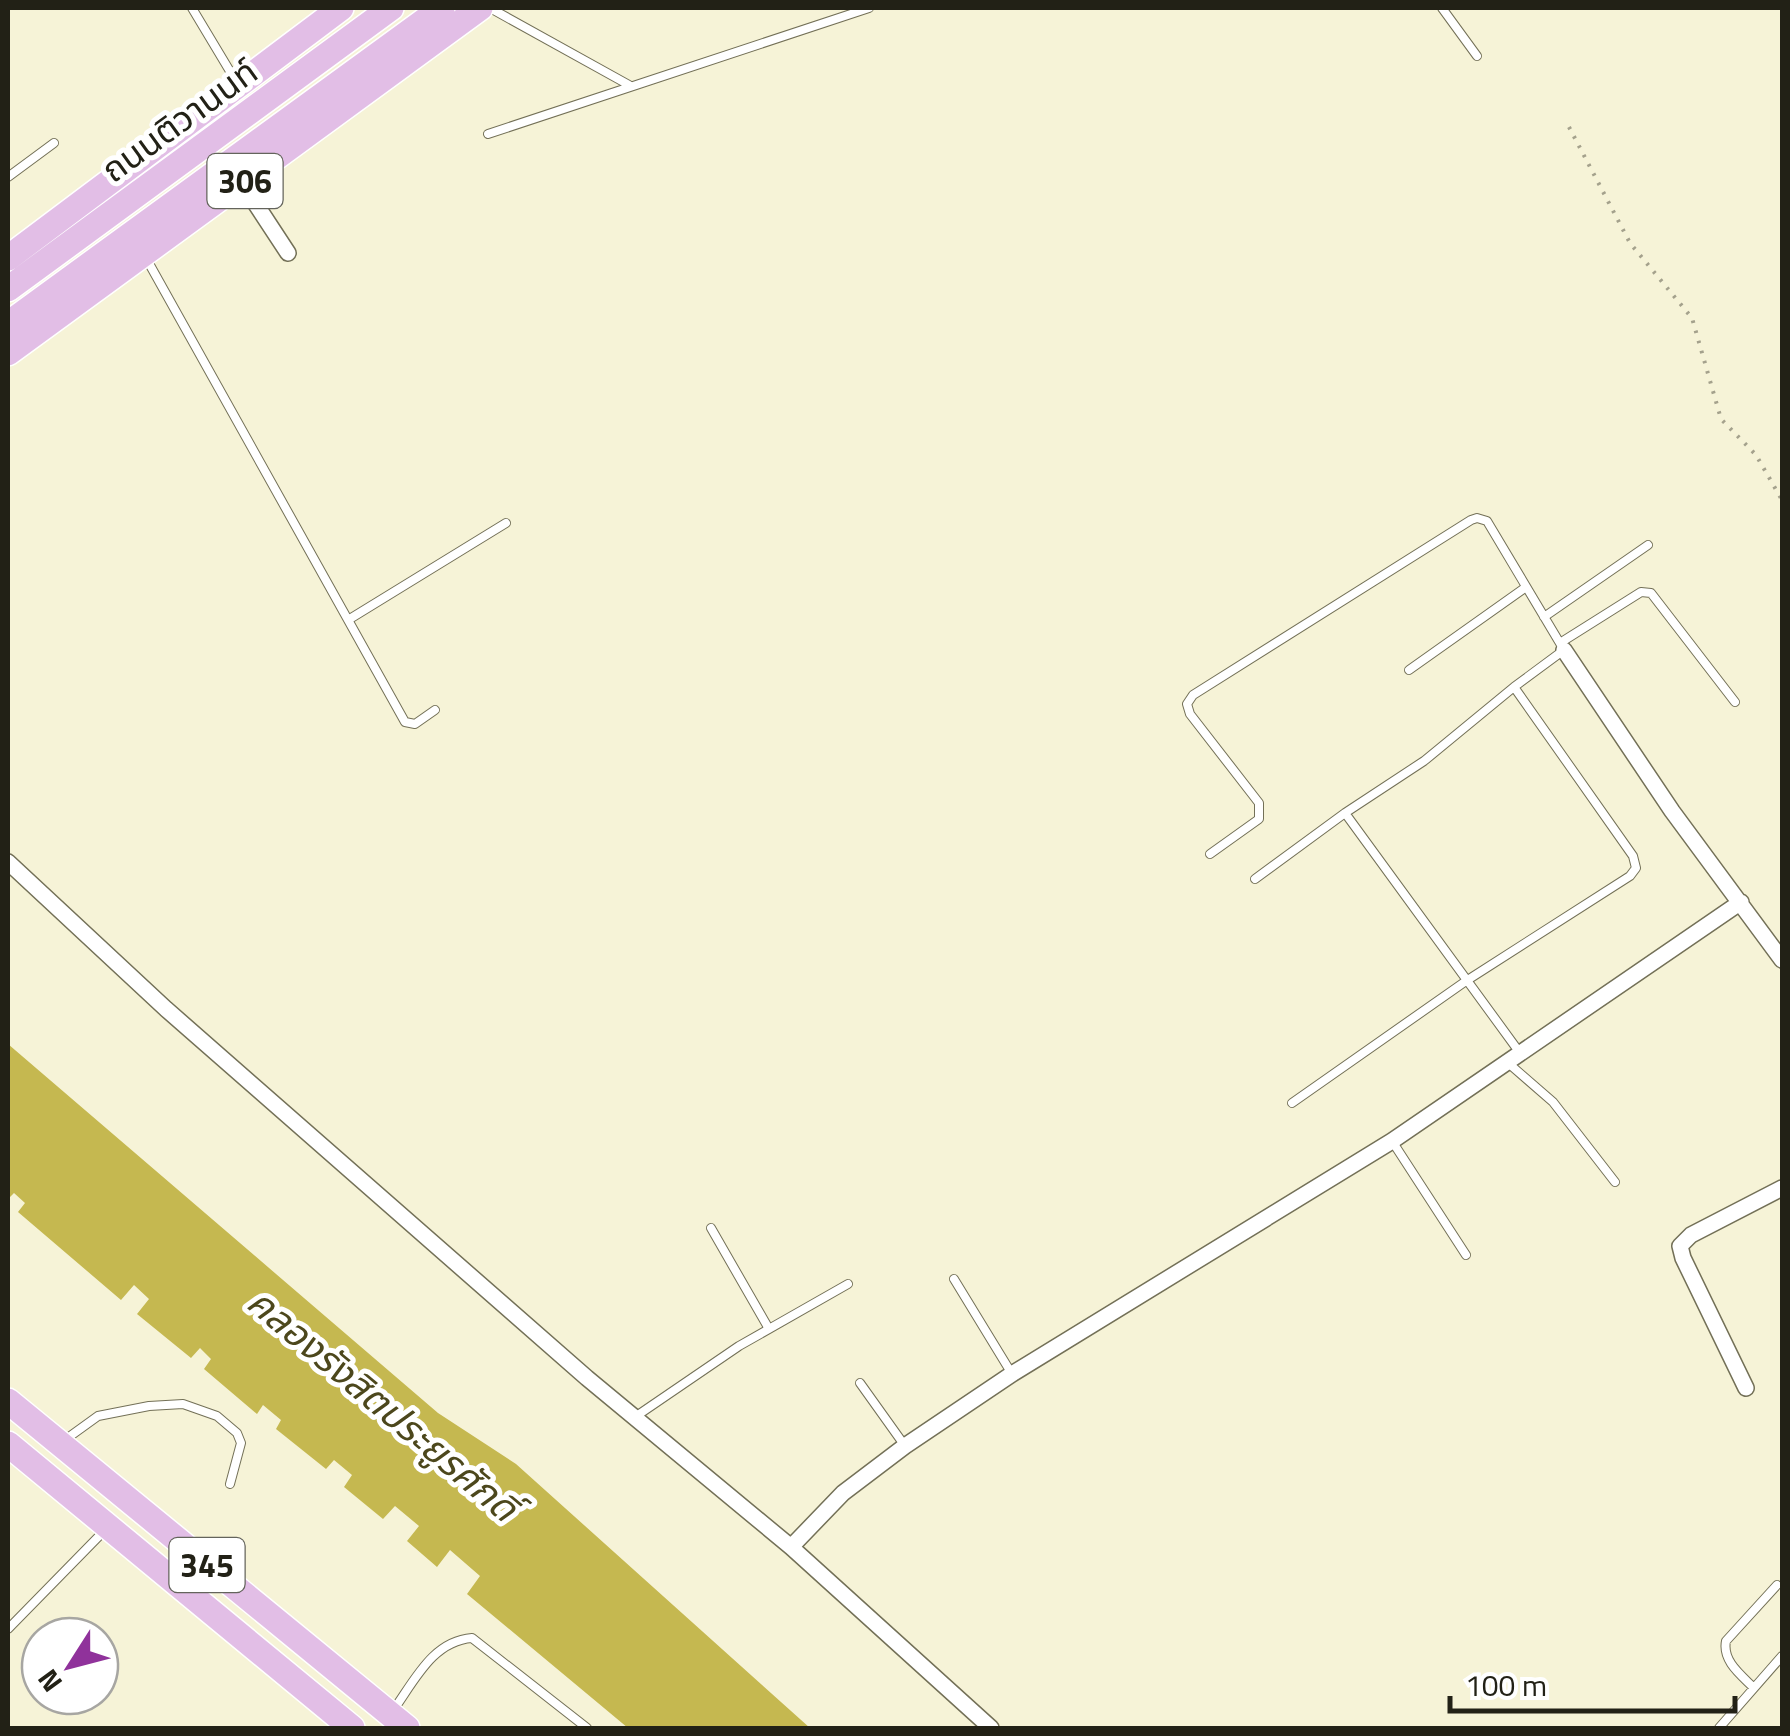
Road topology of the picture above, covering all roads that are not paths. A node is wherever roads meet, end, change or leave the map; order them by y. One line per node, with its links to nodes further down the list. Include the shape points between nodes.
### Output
1 (192, 8): 10 (lane)
2 (341, 8): 10 (main road, ถนนติวานนท์ / 306)
3 (392, 8): 19 (main road, ถนนติวานนท์ / 306)
4 (442, 8): 20 (main road, ถนนติวานนท์ / 306)
5 (480, 8): 15 (main road, 306)
6 (490, 8): 11 (lane)
7 (869, 8): 11 (lane)
8 (1442, 8): 9 (lane)
9 (1477, 56)
10 (237, 83): 18 (main road, ถนนติวานนท์ / 306)
11 (629, 85): 12 (lane)
12 (488, 134)
13 (54, 143): 14 (lane)
14 (8, 178)
15 (242, 183): 16 (street); 17 (main road, 306)
16 (288, 253)
17 (144, 254): 21 (main road, 306); 26 (lane)
18 (8, 258)
19 (8, 288)
20 (8, 324)
21 (8, 352)
22 (506, 524): 26 (lane)
23 (1648, 545): 25 (lane)
24 (1526, 587): 25 (lane); 28 (lane); 33 (lane, via 1487,522 1476,518 1192,695 1186,704 1190,714 1259,804 1252,827)
25 (1544, 618): 27 (lane)
26 (348, 620): 31 (lane, via 405,722 415,724)
27 (1562, 646): 29 (lane); 30 (lane, via 1641,592 1651,592); 36 (street)
28 (1409, 670)
29 (1514, 687): 32 (lane, via 1424,762); 38 (lane, via 1636,868)
30 (1735, 702)
31 (435, 710)
32 (1345, 812): 35 (lane); 38 (lane)
33 (1210, 854)
34 (8, 862): 53 (street, via 166,1010)
35 (1255, 879)
36 (1741, 902): 37 (street); 39 (street)
37 (1782, 960)
38 (1466, 981): 39 (lane); 40 (lane)
39 (1514, 1058): 41 (street); 42 (lane)
40 (1292, 1103)
41 (1392, 1141): 45 (lane); 49 (street)
42 (1615, 1182)
43 (1782, 1188): 51 (street, via 1680,1246)
44 (711, 1228): 48 (lane)
45 (1466, 1254)
46 (954, 1278): 49 (lane)
47 (848, 1284): 48 (lane)
48 (770, 1329): 53 (lane)
49 (1012, 1374): 56 (street)
50 (860, 1382): 56 (lane)
51 (1746, 1388)
52 (8, 1401): 55 (main road, 345)
53 (635, 1417): 59 (street)
54 (8, 1444): 58 (main road, 345)
55 (60, 1444): 57 (lane, via 98,1416 183,1404 217,1416 237,1433 241,1444); 64 (main road, 345)
56 (905, 1446): 59 (street, via 842,1492)
57 (230, 1484)
58 (108, 1527): 61 (lane); 65 (main road, 345)
59 (791, 1546): 67 (street)
60 (1777, 1585): 63 (lane, via 1726,1640 1729,1662)
61 (8, 1628)
62 (1782, 1656): 63 (lane)
63 (1754, 1688): 68 (lane)
64 (398, 1722): 66 (lane, via 438,1649 472,1638)
65 (352, 1728)
66 (587, 1728)
67 (991, 1728)
68 (1718, 1728)

